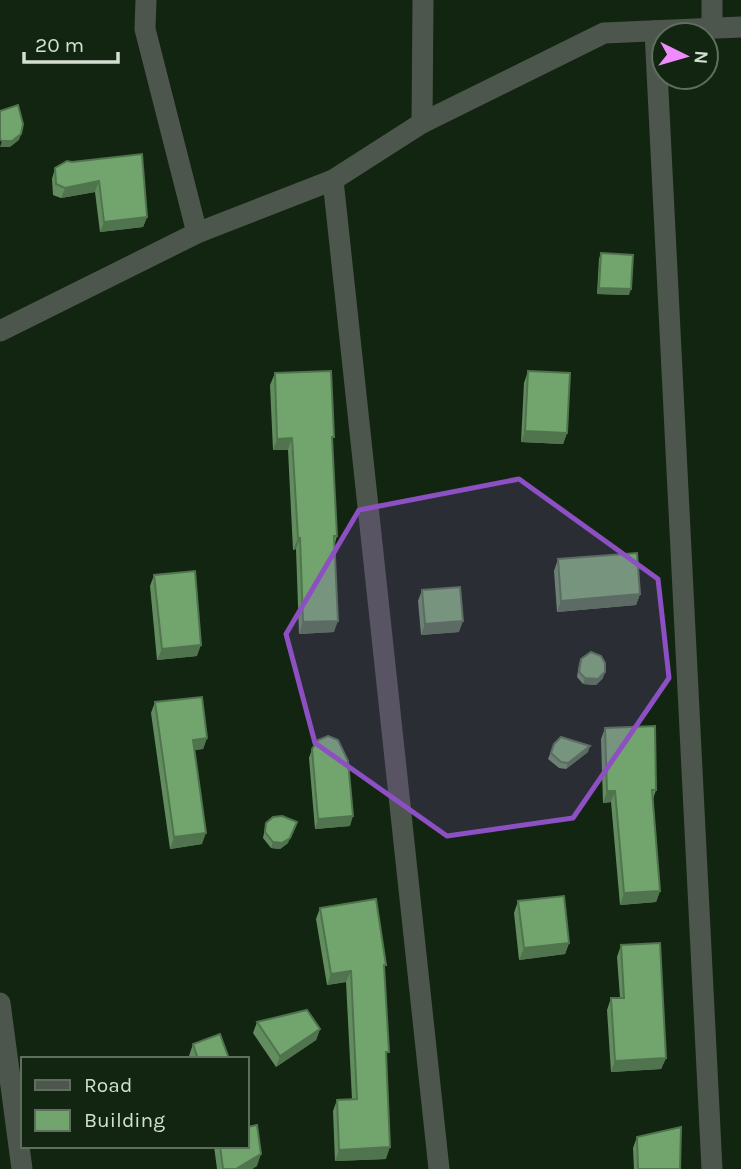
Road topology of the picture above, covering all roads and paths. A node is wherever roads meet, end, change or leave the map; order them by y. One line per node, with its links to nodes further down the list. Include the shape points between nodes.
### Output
1 (146, 0): 11 (street, via 145,29)
2 (423, 0): 9 (street)
3 (712, 0): 4 (street)
4 (712, 21)
5 (741, 27): 6 (street)
6 (720, 28)
7 (650, 31): 9 (street, via 604,33)
8 (658, 91): 16 (street)
9 (422, 123): 10 (street)
10 (332, 180): 11 (street); 15 (street)
11 (197, 233): 12 (street)
12 (0, 331)
13 (0, 1003): 14 (street)
14 (22, 1169)
15 (439, 1169)
16 (712, 1169)

